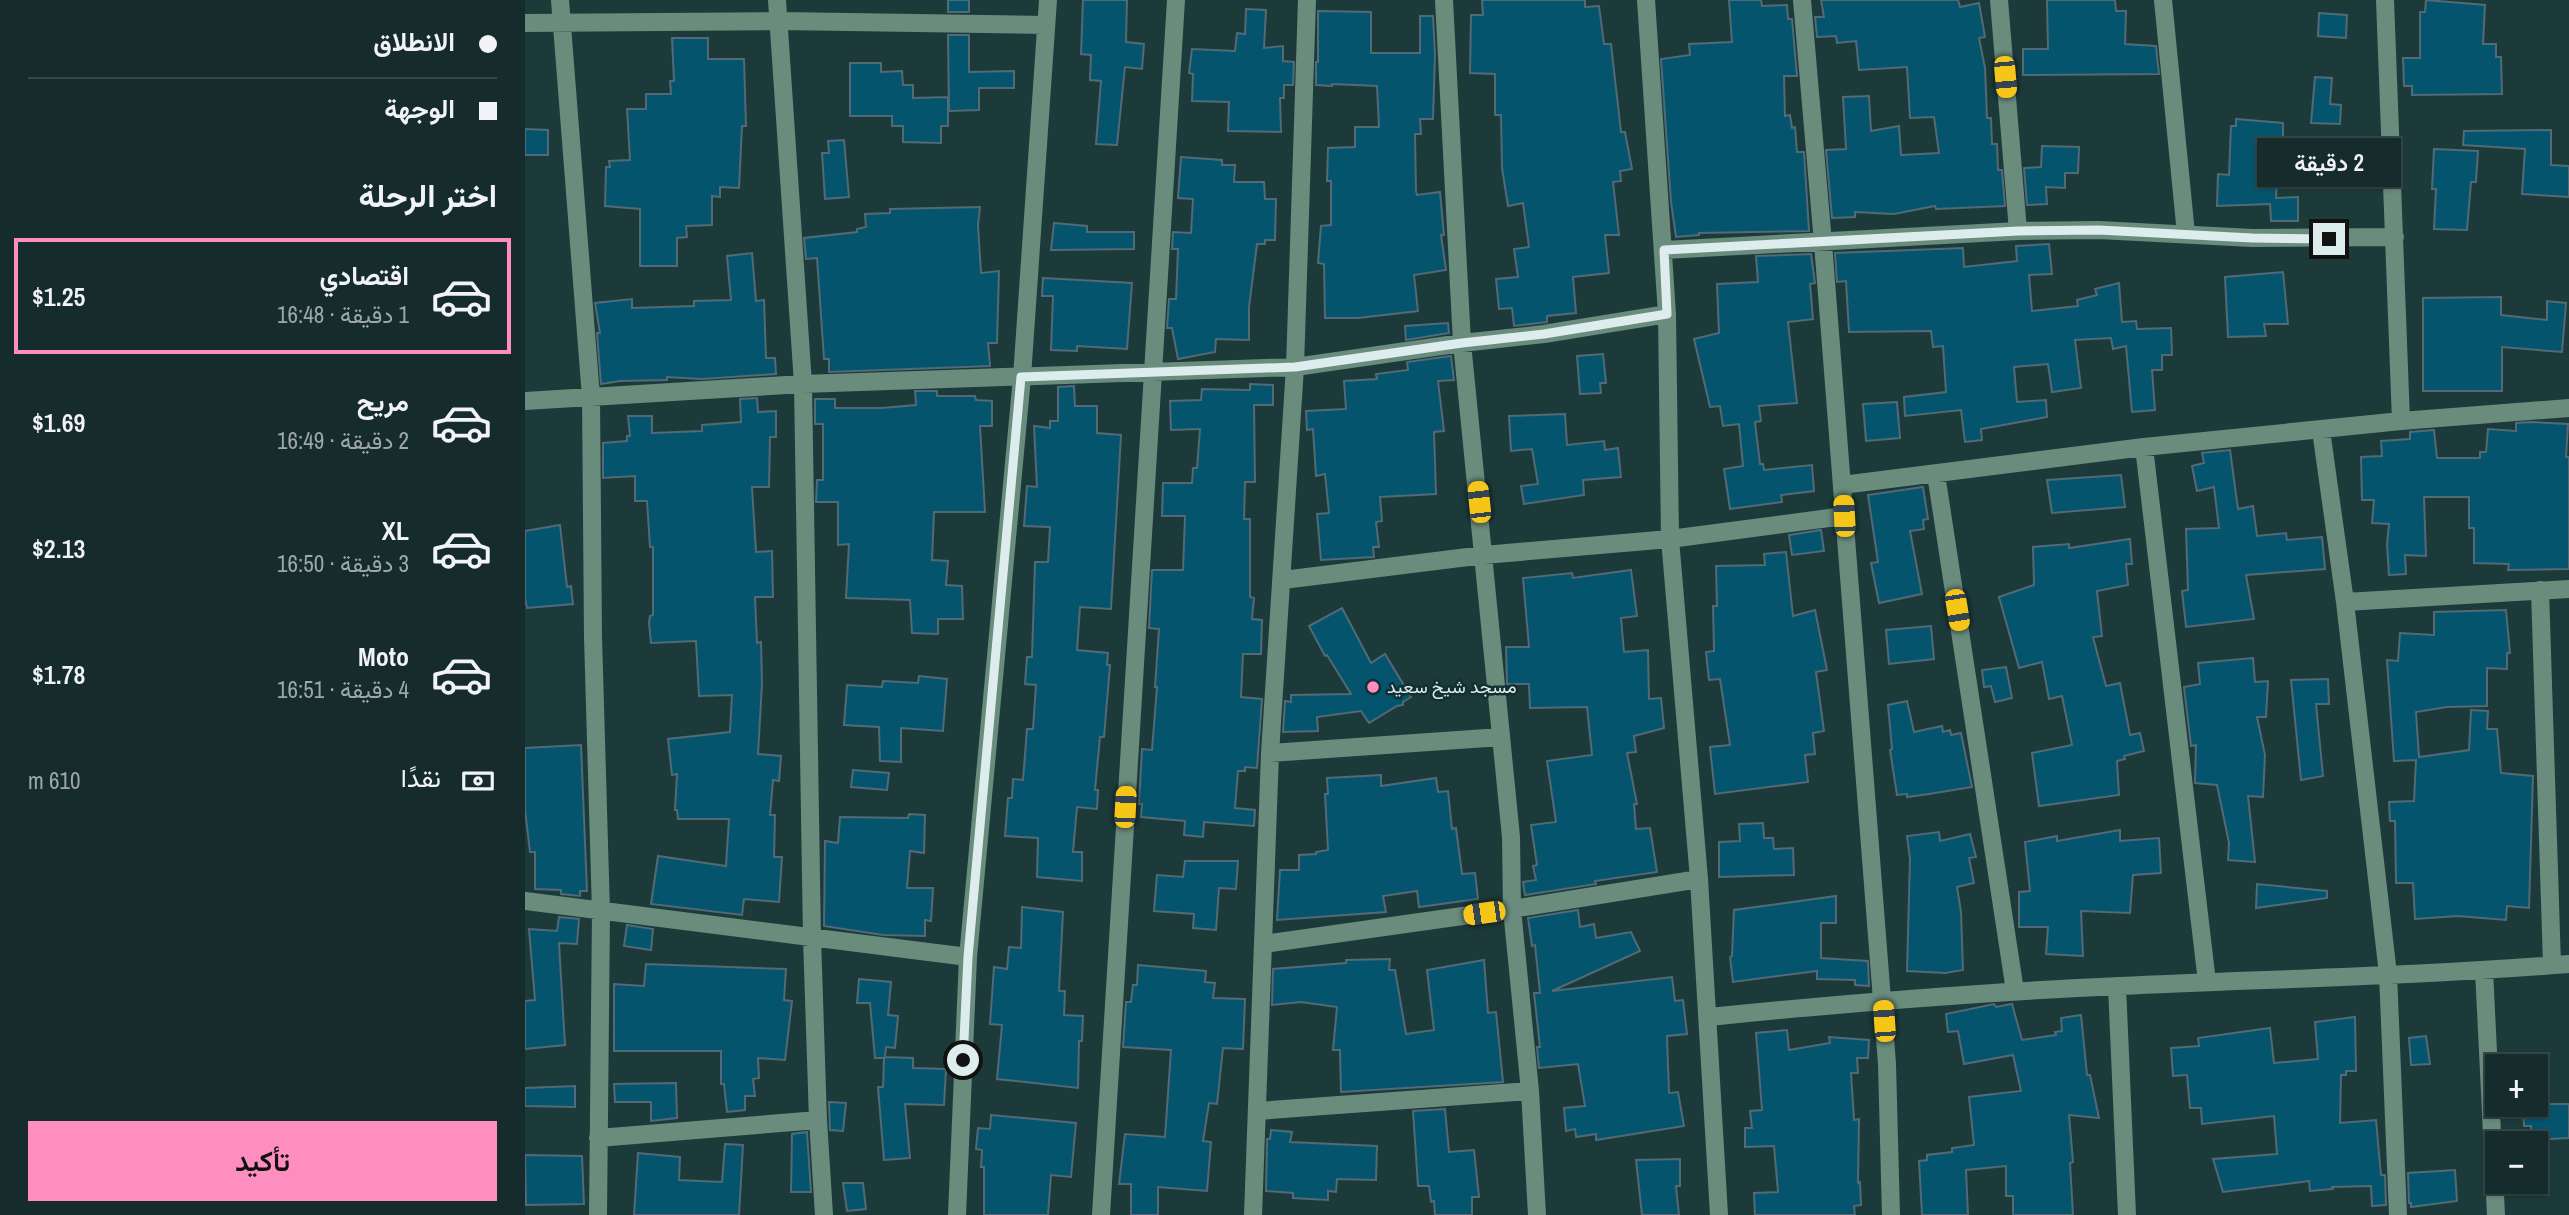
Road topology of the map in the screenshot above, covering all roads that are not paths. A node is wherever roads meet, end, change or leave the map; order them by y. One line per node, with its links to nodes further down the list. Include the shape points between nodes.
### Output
1 (560, 0): 14 (street)
2 (777, 0): 12 (street)
3 (1048, 0): 15 (street)
4 (1176, 0): 24 (street)
5 (1307, 0): 23 (street)
6 (1444, 0): 22 (street)
7 (1646, 0): 20 (street)
8 (1802, 0): 19 (street)
9 (1999, 0): 16 (street)
10 (2164, 0): 17 (street)
11 (2385, 0): 18 (street)
12 (780, 21): 14 (street); 15 (street); 26 (street)
13 (525, 23): 14 (street)
14 (563, 23): 27 (street)
15 (1046, 25): 25 (street)
16 (2018, 231): 17 (street); 19 (street)
17 (2186, 234): 18 (street)
18 (2395, 237): 30 (street)
19 (1823, 243): 20 (street); 34 (street)
20 (1664, 250): 21 (street)
21 (1667, 314): 22 (street); 36 (street)
22 (1462, 343): 23 (street); 37 (street)
23 (1295, 367): 24 (street); 38 (street)
24 (1151, 371): 25 (street); 66 (street)
25 (1021, 377): 26 (street); 50 (street)
26 (803, 384): 27 (street); 48 (street)
27 (591, 397): 28 (street); 47 (street)
28 (525, 401)
29 (2569, 408): 30 (street)
30 (2401, 421): 31 (street)
31 (2322, 430): 32 (street); 41 (street)
32 (2144, 447): 33 (street); 54 (street)
33 (1936, 474): 34 (street); 56 (street)
34 (1842, 485): 35 (street)
35 (1844, 516): 36 (street); 57 (street)
36 (1670, 539): 37 (street); 44 (street)
37 (1484, 555): 38 (street); 42 (street)
38 (1283, 580): 43 (street)
39 (2569, 589): 40 (street)
40 (2540, 590): 41 (street); 51 (street)
41 (2345, 602): 53 (street)
42 (1501, 737): 43 (street); 46 (street, via 1511,837)
43 (1270, 753): 49 (street)
44 (1699, 879): 46 (street); 58 (street)
45 (525, 901): 47 (street)
46 (1512, 909): 49 (street); 59 (street)
47 (601, 912): 48 (street); 62 (street)
48 (812, 938): 50 (street); 61 (street)
49 (1264, 944): 60 (street)
50 (968, 957): 65 (street)
51 (2561, 964): 52 (street)
52 (2484, 970): 53 (street); 73 (street)
53 (2388, 974): 54 (street); 72 (street)
54 (2207, 982): 55 (street)
55 (2117, 986): 56 (street); 71 (street)
56 (2015, 992): 57 (street)
57 (1882, 999): 58 (street); 70 (street)
58 (1709, 1017): 69 (street)
59 (1530, 1091): 60 (street); 68 (street)
60 (1257, 1111): 67 (street)
61 (818, 1120): 62 (street); 64 (street)
62 (598, 1138): 63 (street)
63 (598, 1215)
64 (824, 1215)
65 (957, 1215)
66 (1101, 1215)
67 (1253, 1215)
68 (1537, 1215)
69 (1719, 1215)
70 (1892, 1215)
71 (2127, 1215)
72 (2399, 1215)
73 (2496, 1215)

